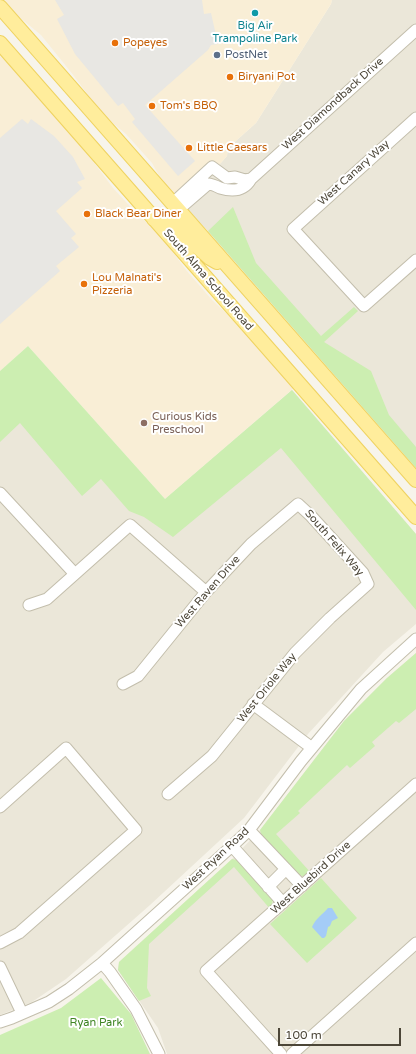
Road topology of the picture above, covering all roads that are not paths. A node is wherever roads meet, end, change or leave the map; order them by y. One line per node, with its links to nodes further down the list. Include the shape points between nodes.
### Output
1 (0, 7): 6 (main road)
2 (416, 30): 5 (street, West Diamondback Drive)
3 (0, 43): 7 (main road, South Alma School Road)
4 (416, 118): 8 (street, West Canary Way, via 293,229 364,306)
5 (251, 178): 6 (street, West Diamondback Drive, via 245,186 234,191 208,184); 6 (street, via 227,178 212,167)
6 (176, 206): 9 (main road)
7 (154, 219): 9 (main road, via 171,223 210,258); 13 (main road, South Alma School Road)
8 (416, 260)
9 (236, 275): 10 (main road)
10 (416, 480)
11 (0, 493): 14 (street)
12 (298, 504): 15 (street, South Felix Way, via 363,573); 16 (street, West Raven Drive, via 251,544)
13 (416, 517)
14 (75, 574): 16 (street, via 130,525); 17 (street, via 47,599)
15 (368, 584): 20 (street, West Oriole Way, via 295,653)
16 (206, 592): 19 (street, West Raven Drive, via 138,676)
17 (29, 605)
18 (416, 639): 21 (street, West Ryan Road, via 361,689)
19 (123, 684)
20 (253, 704): 21 (street); 23 (street, West Oriole Way, via 212,756)
21 (312, 748): 25 (street, West Ryan Road)
22 (416, 784): 28 (street, West Bluebird Drive)
23 (168, 794)
24 (0, 807): 31 (street, via 66,748 136,830 19,933)
25 (248, 830): 26 (street, West Ryan Road); 27 (street)
26 (232, 846): 29 (street); 33 (street, West Ryan Road)
27 (286, 869): 28 (street); 29 (street)
28 (302, 886): 30 (street, West Bluebird Drive)
29 (268, 887): 30 (street)
30 (283, 903): 38 (street, West Bluebird Drive, via 206,971)
31 (0, 942)
32 (416, 943): 39 (street)
33 (102, 962): 35 (street, West Ryan Road, via 69,989 48,1002); 37 (street, via 136,1009)
34 (0, 967): 35 (street)
35 (22, 1013): 36 (street, West Ryan Road)
36 (0, 1022)
37 (159, 1054)
38 (281, 1054)
39 (292, 1054)

